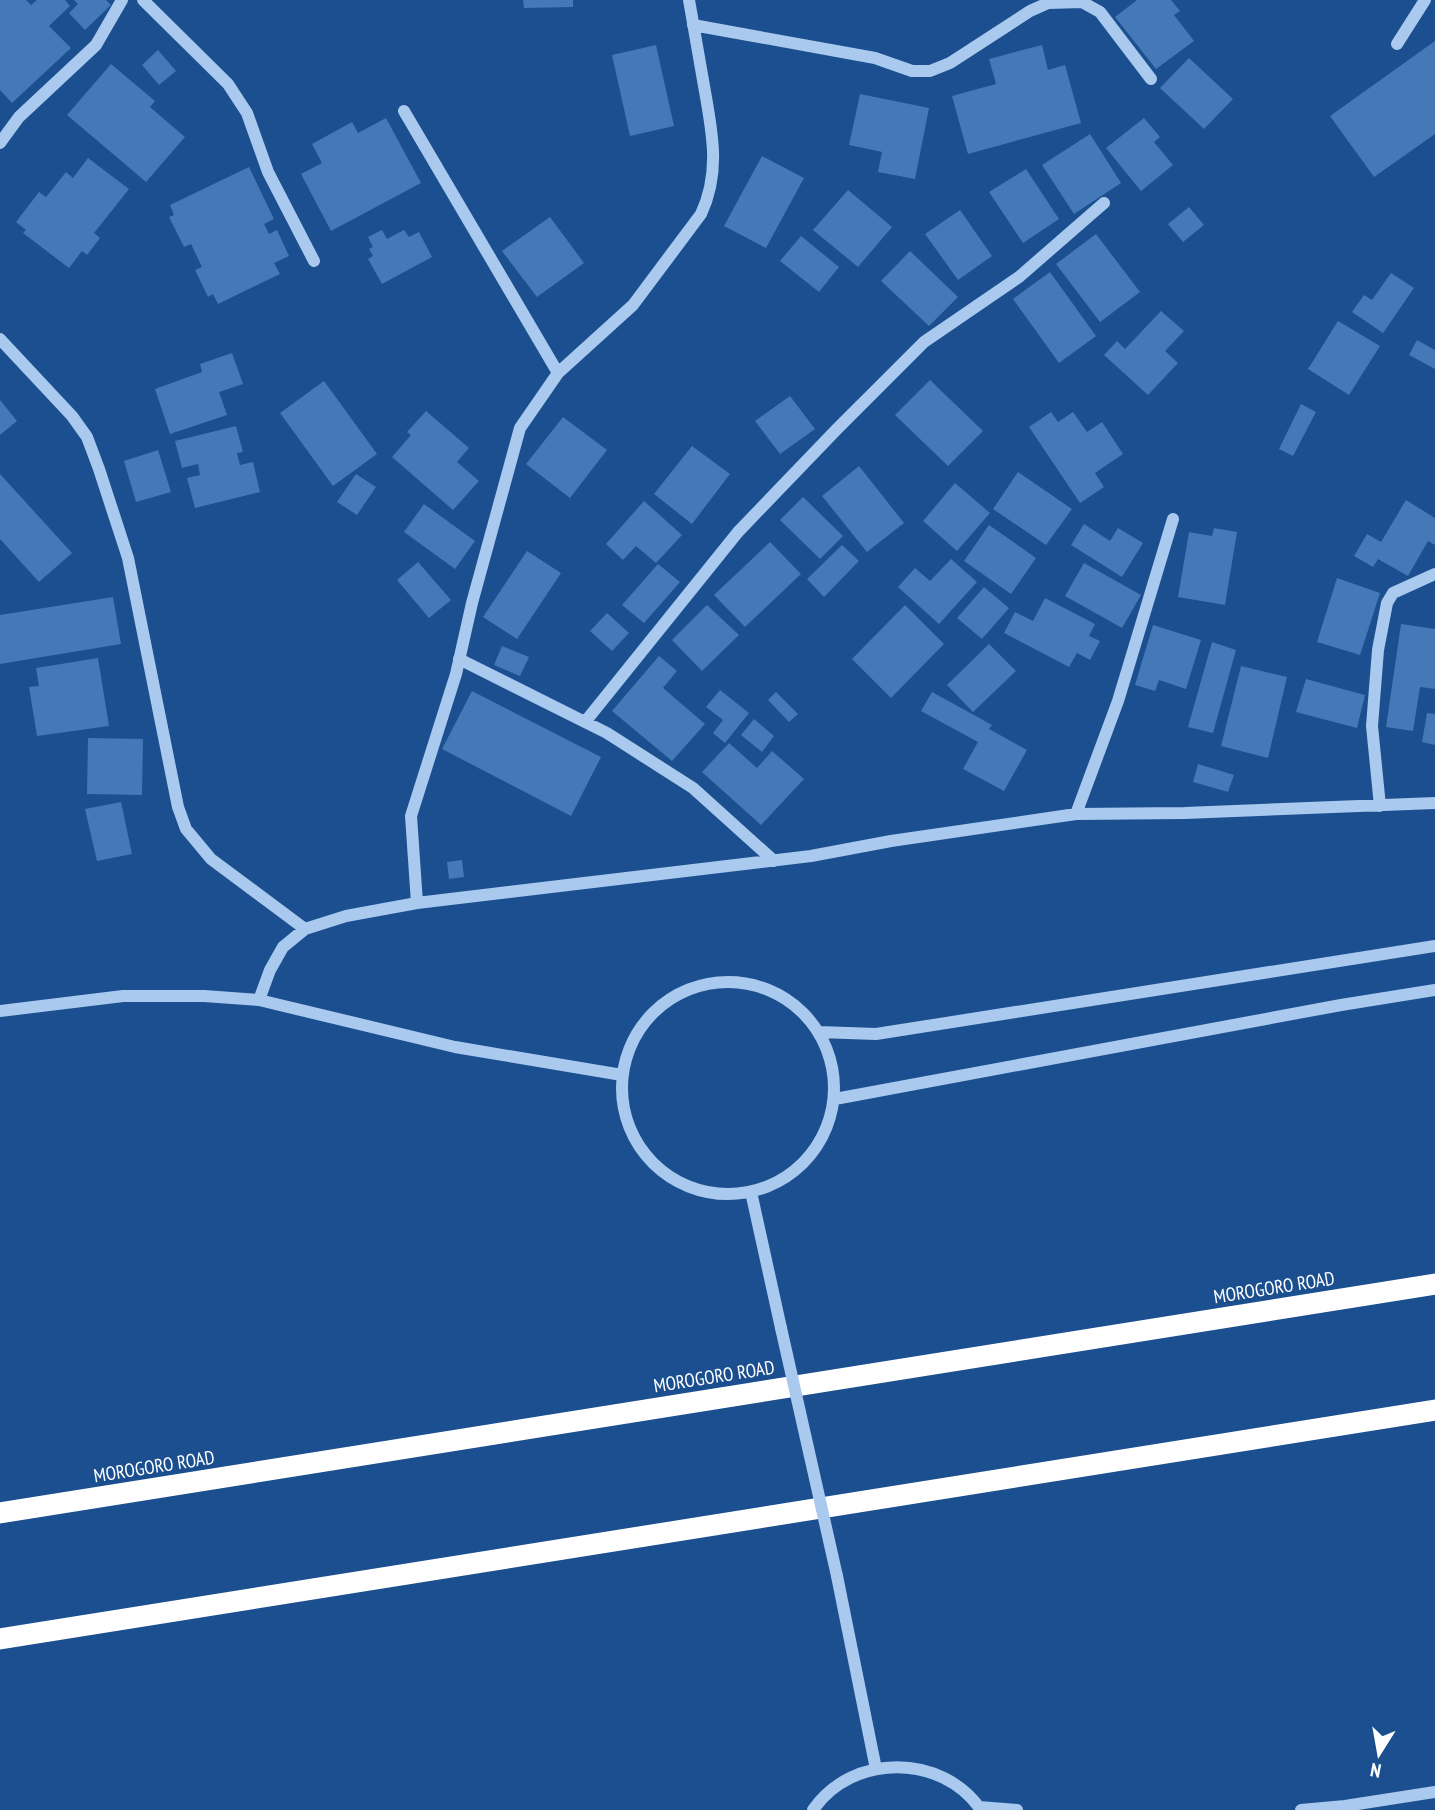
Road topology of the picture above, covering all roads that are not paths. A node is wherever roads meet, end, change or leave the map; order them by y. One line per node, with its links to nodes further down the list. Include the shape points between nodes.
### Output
1 (122, 0): 9 (street, via 96,45 19,117)
2 (143, 0): 11 (street, via 228,84 247,113 268,172)
3 (689, 0): 5 (street)
4 (1425, 0): 6 (street)
5 (693, 25): 7 (street, via 930,71 1030,11 1048,3 1083,2 1100,12); 13 (street, via 713,136 709,198 633,305)
6 (1397, 44)
7 (1151, 79)
8 (404, 111): 13 (street)
9 (0, 143)
10 (1104, 203): 17 (street, via 1019,277 924,342 837,429 738,532)
11 (314, 261)
12 (0, 339): 23 (street, via 87,437 128,558 175,795 186,829 211,859)
13 (558, 373): 16 (street, via 514,442)
14 (1173, 519): 20 (street, via 1118,701)
15 (1435, 574): 19 (street, via 1393,593 1387,603 1372,726)
16 (460, 659): 17 (street); 22 (street, via 411,816)
17 (585, 722): 21 (street, via 693,788)
18 (1435, 803): 19 (street)
19 (1380, 806): 20 (street)
20 (1076, 814): 21 (street)
21 (774, 861): 22 (street)
22 (417, 902): 23 (street)
23 (305, 929): 26 (street, via 283,947)
24 (1435, 946): 28 (street, via 876,1034)
25 (1435, 990): 30 (street)
26 (259, 1000): 27 (street, via 123,996); 29 (street, via 455,1047)
27 (0, 1010)
28 (819, 1032): 29 (street, via 786,998 764,988 717,983 694,988 653,1013 628,1052); 30 (street, via 830,1054)
29 (622, 1075): 31 (street, via 628,1125 657,1166 701,1191)
30 (835, 1099): 31 (street, via 822,1141 808,1159 792,1174)
31 (751, 1192): 36 (street, bridge)
32 (1435, 1284): 34 (highway, MOROGORO ROAD)
33 (1435, 1410): 35 (highway)
34 (0, 1513)
35 (0, 1639)
36 (876, 1769): 38 (street, via 899,1766 944,1777); 39 (street, via 834,1787)
37 (1435, 1792): 41 (street)
38 (980, 1808): 40 (street)
39 (813, 1810)
40 (1017, 1810)
41 (1301, 1810)

